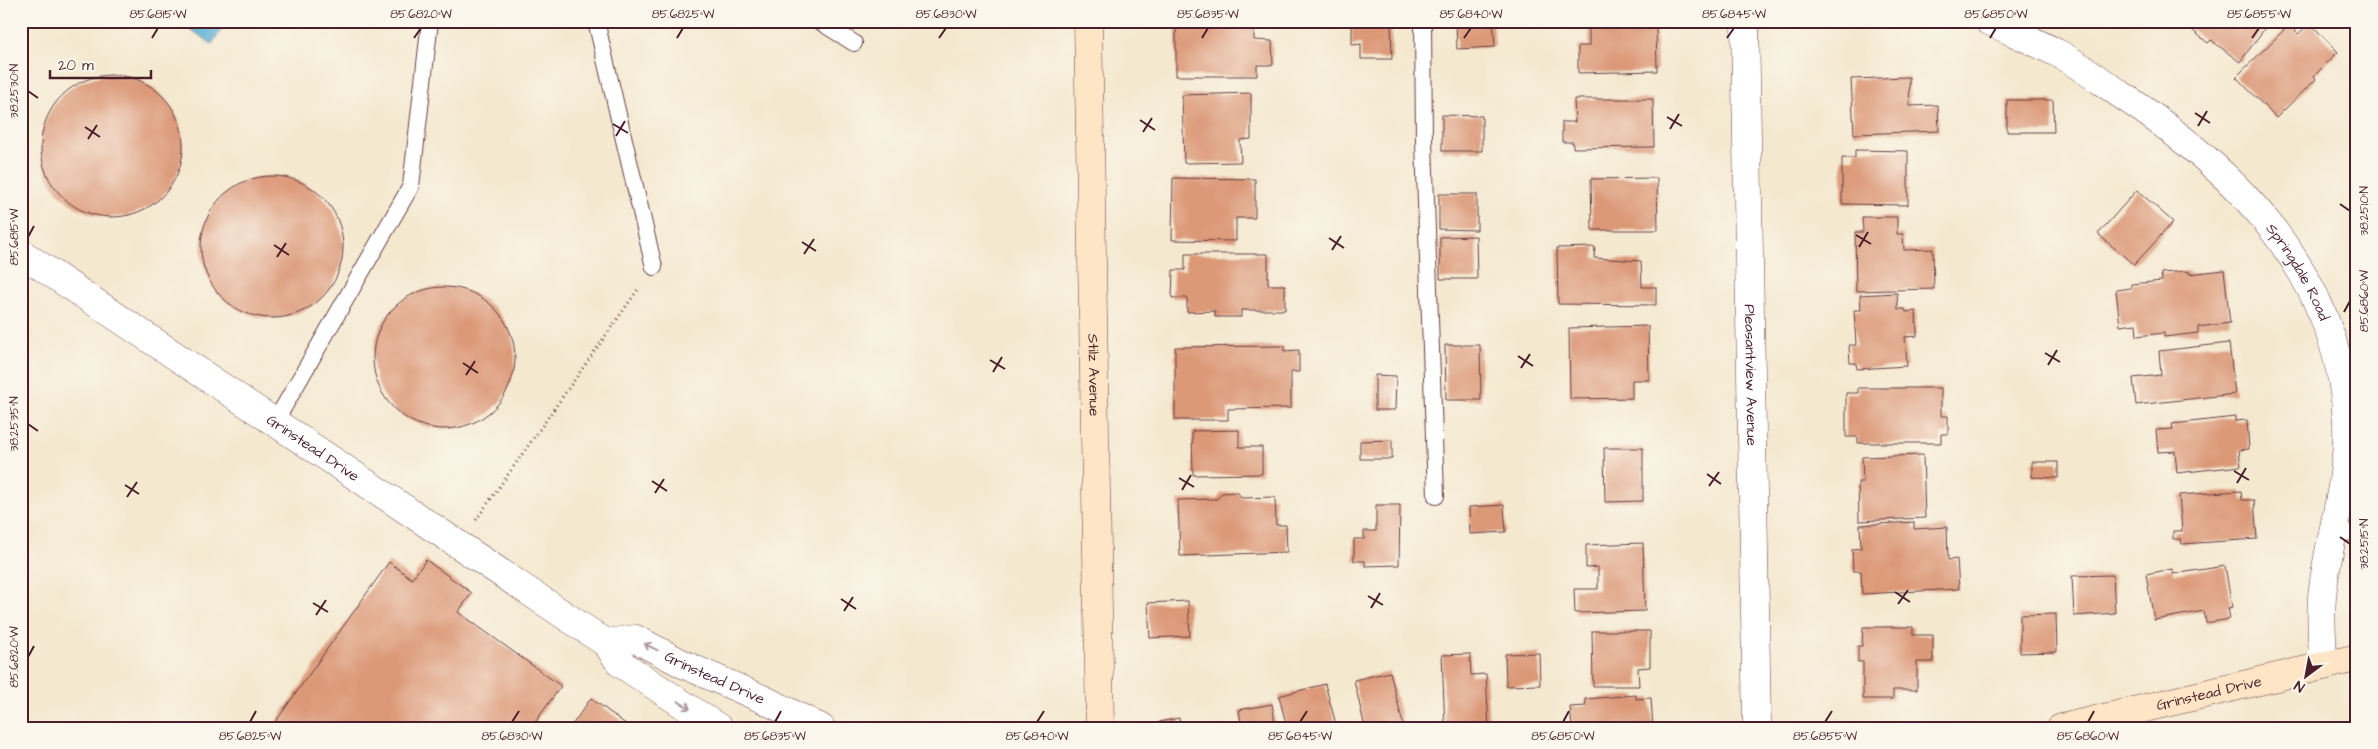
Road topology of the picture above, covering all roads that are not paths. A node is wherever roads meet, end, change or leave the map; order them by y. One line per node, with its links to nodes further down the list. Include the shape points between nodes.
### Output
1 (430, 21): 11 (lane, via 411,186)
2 (596, 21): 10 (lane)
3 (819, 21): 8 (lane)
4 (1088, 21): 20 (street, Stilz Avenue)
5 (1423, 21): 12 (lane)
6 (1745, 21): 21 (street, Pleasantview Avenue)
7 (1989, 21): 13 (street, Springdale Road, via 2060,54 2156,118 2245,195 2292,254 2313,292 2336,351 2344,387 2347,424)
8 (854, 43)
9 (21, 253): 11 (street, Grinstead Drive)
10 (654, 267)
11 (275, 422): 14 (street, Grinstead Drive)
12 (1436, 496)
13 (2345, 532): 16 (street, Springdale Road, via 2322,590)
14 (606, 643): 18 (street, Grinstead Drive, one-way to 18, via 620,663); 19 (street, Grinstead Drive, one-way to 14, via 636,639)
15 (2357, 658): 16 (street, Grinstead Drive)
16 (2323, 666): 17 (street, Grinstead Drive)
17 (2072, 726)
18 (719, 728)
19 (821, 728)
20 (1100, 728)
21 (1757, 728)

